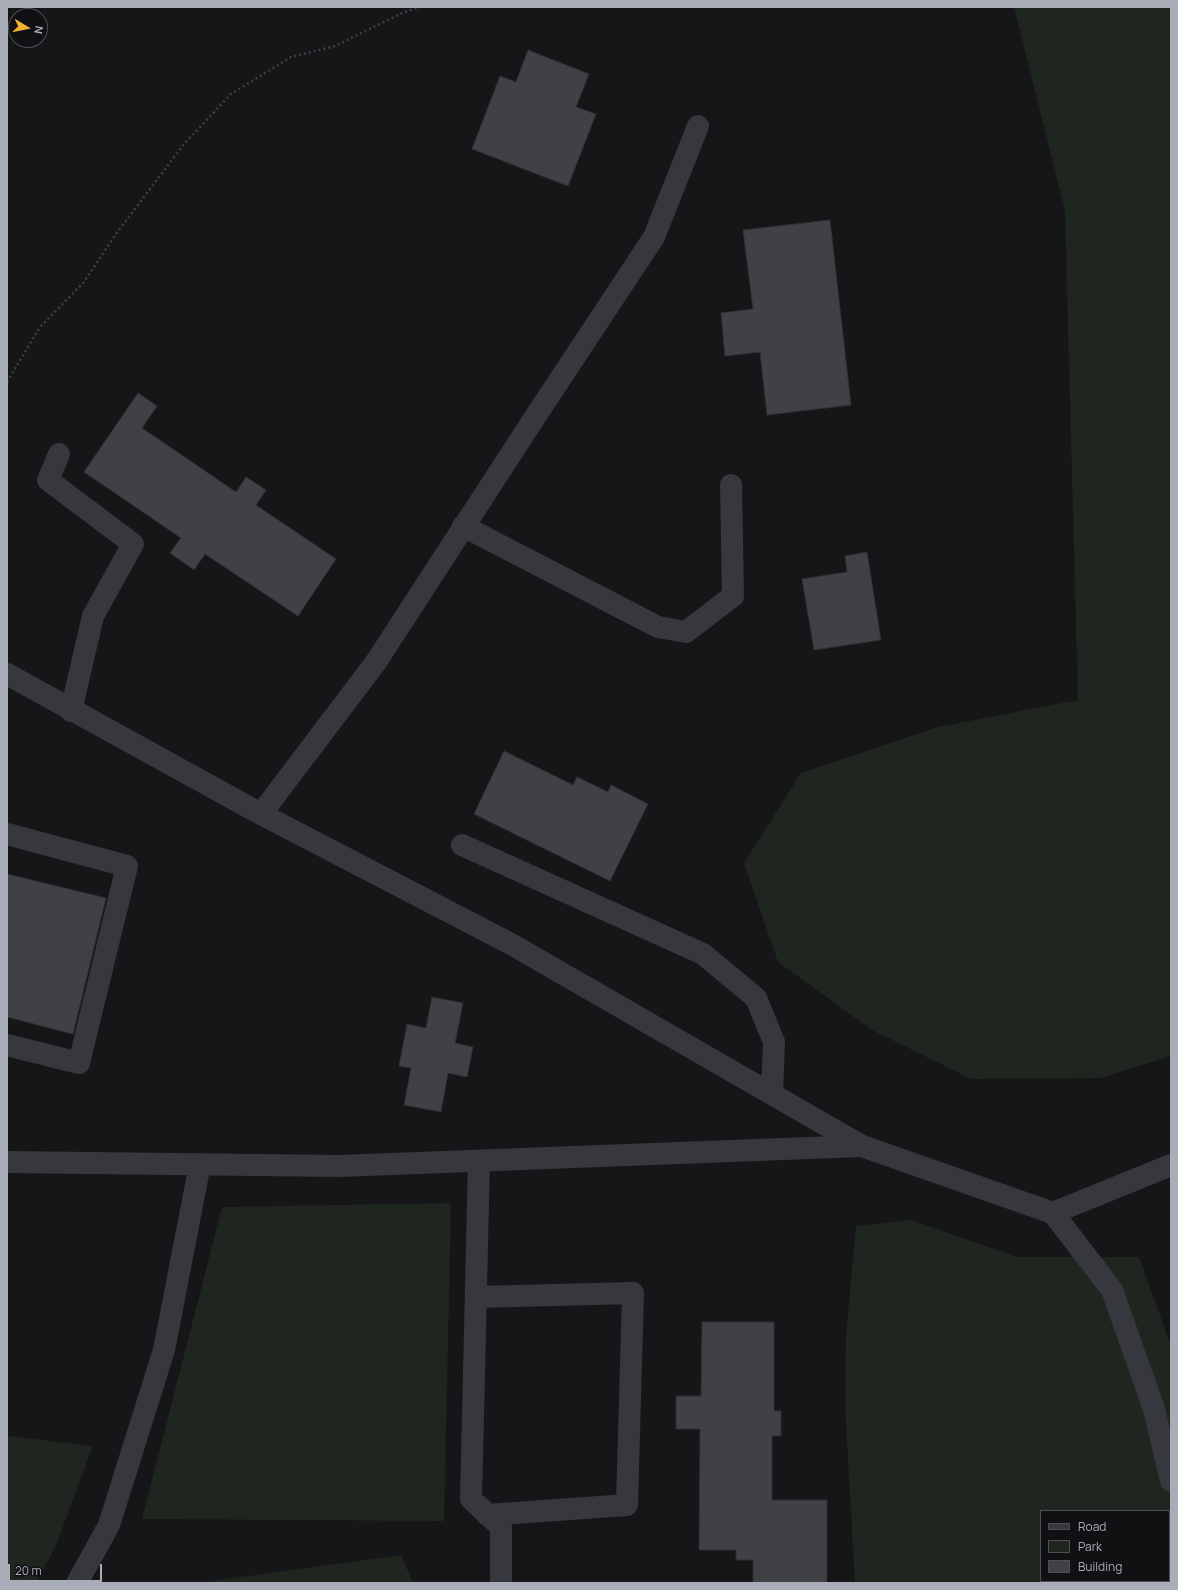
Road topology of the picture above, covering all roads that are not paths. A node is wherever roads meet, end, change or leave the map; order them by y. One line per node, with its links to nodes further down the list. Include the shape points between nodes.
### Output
1 (698, 126): 4 (lane, via 654,238)
2 (59, 454): 6 (lane, via 48,480 133,544 93,616)
3 (731, 485): 4 (lane, via 733,596 686,632 658,627)
4 (463, 526): 7 (lane, via 376,662)
5 (7, 674): 6 (lane)
6 (72, 711): 7 (lane)
7 (261, 814): 11 (lane, via 511,944)
8 (7, 834): 10 (lane, via 127,866 80,1062)
9 (462, 845): 11 (lane, via 703,954 756,998 774,1042)
10 (7, 1045)
11 (772, 1094): 12 (lane)
12 (862, 1146): 13 (lane); 17 (lane)
13 (479, 1161): 15 (lane, via 339,1166); 18 (lane)
14 (7, 1162): 15 (lane)
15 (200, 1164): 21 (lane, via 164,1350 109,1525)
16 (1171, 1165): 17 (lane)
17 (1053, 1213): 19 (lane, via 1112,1290 1154,1409)
18 (476, 1297): 20 (lane, via 471,1499); 20 (lane, via 633,1293 627,1505)
19 (1171, 1481)
20 (487, 1515): 22 (lane, via 501,1527)
21 (77, 1583)
22 (501, 1583)

